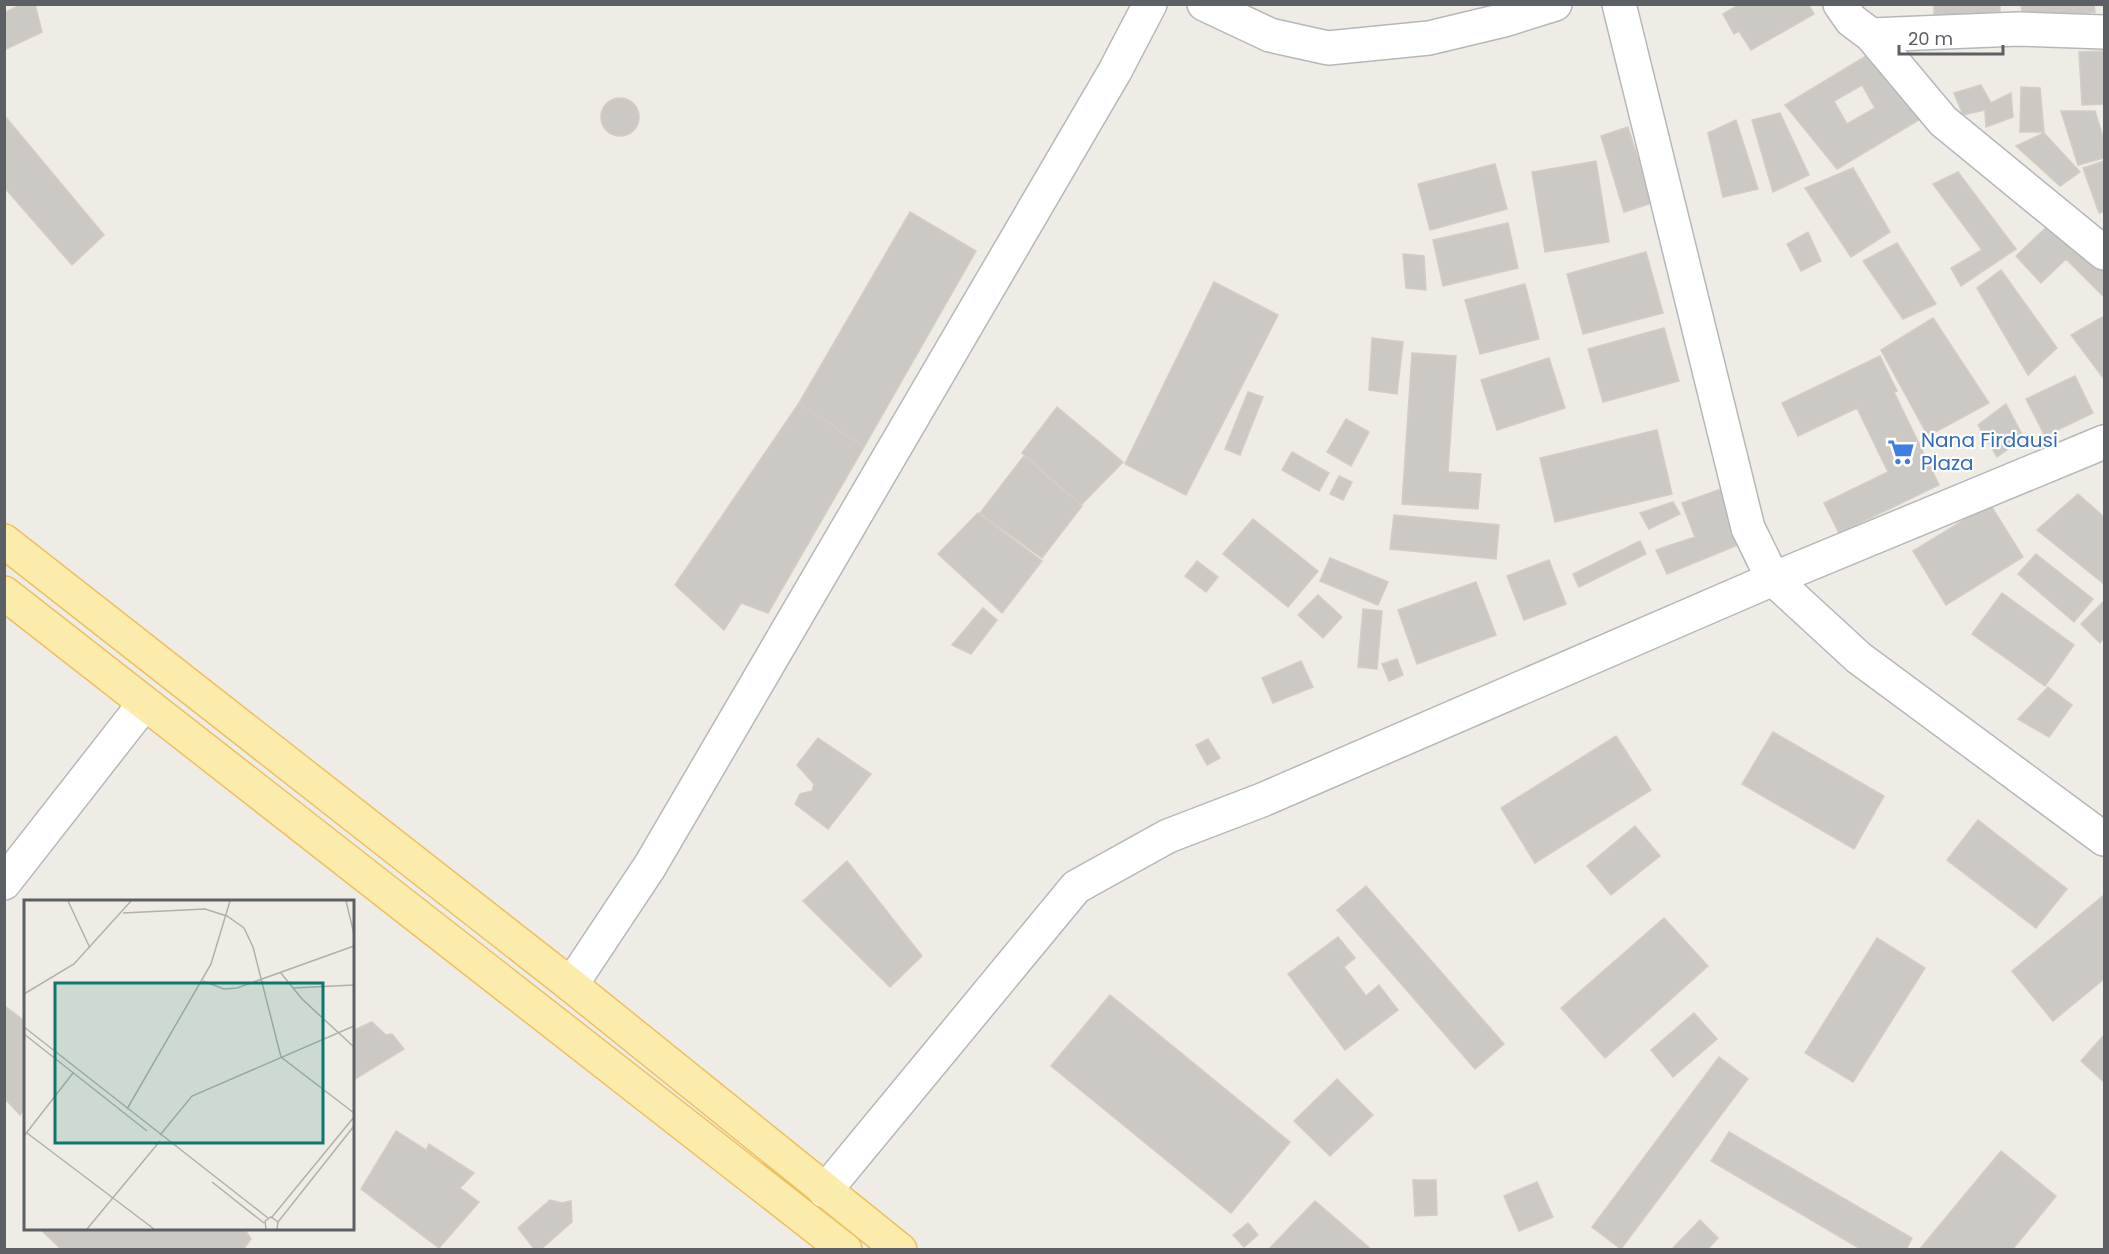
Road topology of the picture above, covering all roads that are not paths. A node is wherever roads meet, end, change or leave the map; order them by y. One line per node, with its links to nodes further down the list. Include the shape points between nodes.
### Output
1 (1150, 4): 16 (street, via 1115,71 650,866)
2 (1204, 4): 3 (street, via 1270,35 1328,48 1429,38)
3 (1555, 4)
4 (1619, 4): 11 (street, via 1748,528)
5 (1840, 4): 7 (street, via 1851,20)
6 (2104, 32): 7 (street, via 2018,30)
7 (1871, 35): 8 (street, via 1943,121)
8 (2104, 253)
9 (2104, 442): 11 (street)
10 (4, 541): 16 (main road)
11 (1773, 579): 14 (street, via 1859,658); 17 (street, via 1262,800 1168,836 1076,887)
12 (4, 593): 13 (main road)
13 (144, 704): 15 (street); 18 (main road)
14 (2104, 839)
15 (4, 883)
16 (571, 985): 17 (main road)
17 (825, 1191): 19 (main road)
18 (828, 1244)
19 (900, 1250)

